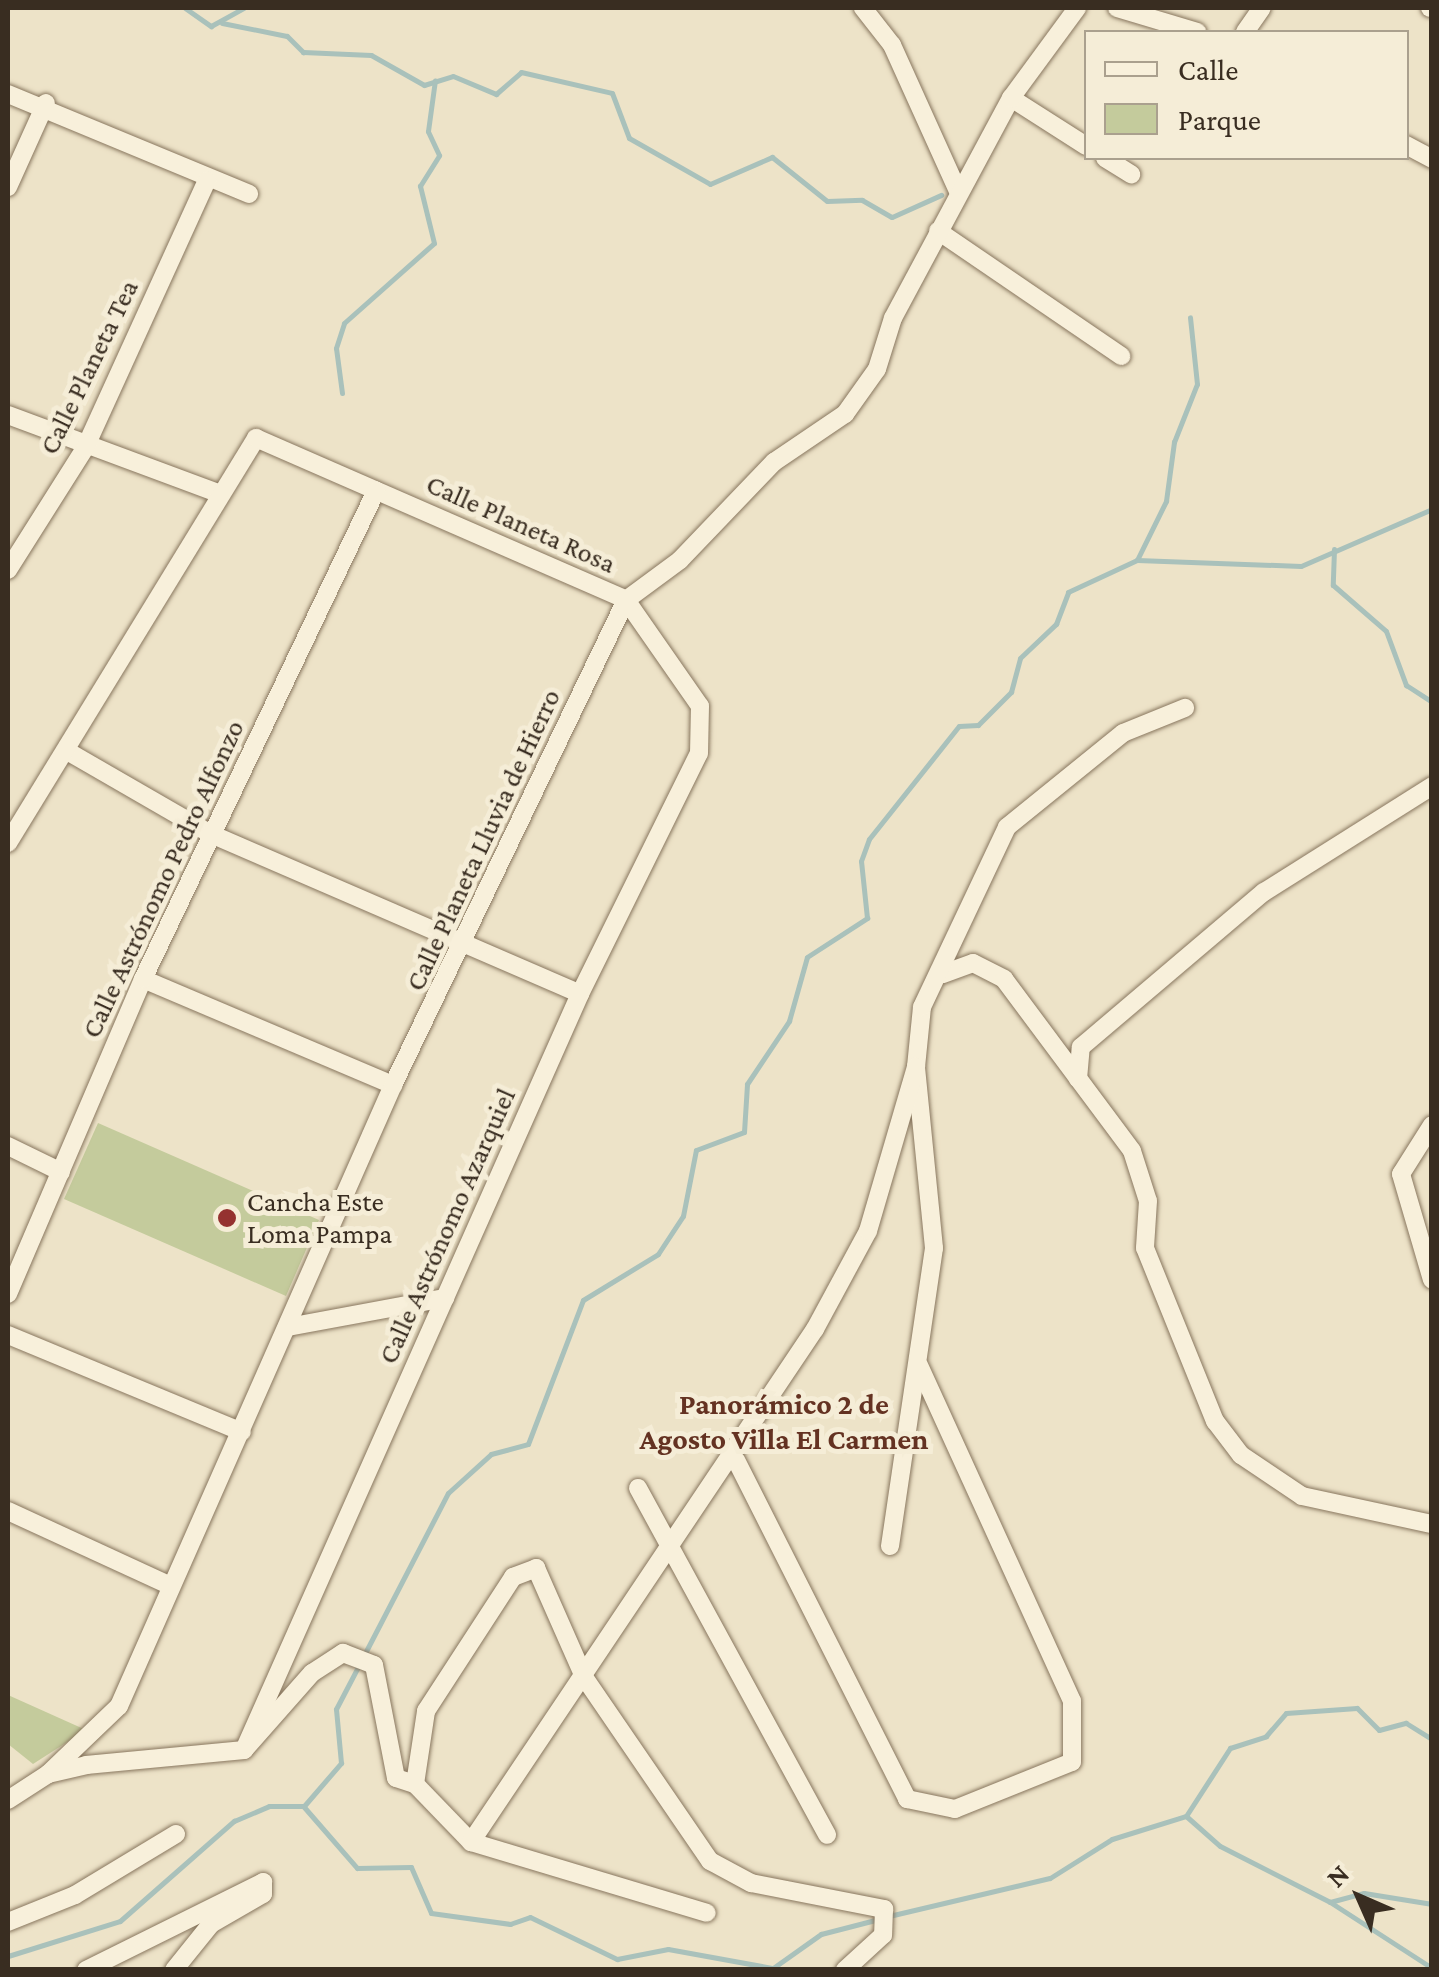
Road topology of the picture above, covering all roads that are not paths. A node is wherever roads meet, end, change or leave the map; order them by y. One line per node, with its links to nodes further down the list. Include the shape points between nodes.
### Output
1 (863, 8): 17 (street, via 892,45)
2 (1078, 8): 8 (street, Calle Planeta Lluvia de Hierro)
3 (1117, 8): 5 (street)
4 (1262, 8): 6 (street)
5 (1190, 30)
6 (1246, 30)
7 (8, 94): 9 (street)
8 (1012, 98): 10 (street); 17 (street, Calle Planeta Lluvia de Hierro)
9 (46, 103): 15 (street); 16 (street)
10 (1084, 145)
11 (1409, 146): 12 (street)
12 (1432, 159)
13 (1108, 160): 14 (street)
14 (1131, 174)
15 (207, 180): 18 (street); 22 (street, Calle Planeta Tea)
16 (8, 187)
17 (958, 192): 19 (street, Calle Planeta Lluvia de Hierro)
18 (250, 194)
19 (938, 231): 20 (street); 26 (street, Calle Planeta Lluvia de Hierro, via 877,369 844,414 774,462 680,560)
20 (1120, 356)
21 (8, 415): 22 (street)
22 (86, 448): 24 (street); 25 (street, Calle Planeta Tea)
23 (376, 491): 24 (street, Calle Planeta Rosa, via 256,438); 26 (street, Calle Planeta Rosa); 31 (street, Calle Astrónomo Pedro Alfonzo)
24 (220, 494): 29 (street)
25 (8, 570)
26 (626, 600): 28 (street, Calle Planeta Rosa, via 690,685); 33 (street, Calle Planeta Lluvia de Hierro)
27 (1185, 708): 34 (street, via 1124,734 1028,804 990,855)
28 (704, 728): 36 (street, Calle Astrónomo Azarquiel)
29 (67, 751): 31 (street); 32 (street)
30 (1432, 786): 38 (street, via 1264,892 1081,1047)
31 (211, 834): 33 (street); 35 (street, Calle Astrónomo Pedro Alfonzo)
32 (8, 843)
33 (466, 948): 36 (street); 39 (street, Calle Planeta Lluvia de Hierro)
34 (942, 974): 37 (street, via 922,1007); 38 (street, via 988,967)
35 (142, 979): 39 (street); 42 (street, Calle Astrónomo Pedro Alfonzo)
36 (580, 994): 45 (street, Calle Astrónomo Azarquiel)
37 (916, 1066): 48 (street, via 934,1220); 50 (street, via 868,1230)
38 (1078, 1079): 53 (street, via 1143,1173 1145,1248 1226,1438 1302,1496)
39 (393, 1086): 46 (street, Calle Planeta Lluvia de Hierro)
40 (1432, 1125): 43 (street, via 1400,1174)
41 (8, 1146): 42 (street)
42 (62, 1172): 44 (street, Calle Astrónomo Pedro Alfonzo)
43 (1432, 1280)
44 (8, 1294)
45 (445, 1298): 46 (street); 58 (street, Calle Astrónomo Azarquiel)
46 (288, 1328): 49 (street, Calle Planeta Lluvia de Hierro)
47 (8, 1335): 49 (street)
48 (919, 1365): 50 (street, via 1072,1701 1072,1762 955,1809 908,1798); 54 (street)
49 (242, 1432): 56 (street, Calle Planeta Lluvia de Hierro)
50 (736, 1460): 55 (street)
51 (638, 1488): 55 (street)
52 (8, 1511): 56 (street)
53 (1432, 1524)
54 (890, 1546)
55 (676, 1549): 57 (street); 63 (street)
56 (171, 1586): 59 (street, Calle Planeta Lluvia de Hierro, via 110,1722)
57 (584, 1677): 60 (street, via 546,1580 536,1568 522,1570 426,1712); 64 (street); 69 (street, via 719,1868 884,1909 884,1935)
58 (244, 1750): 59 (street); 60 (street, via 312,1673 358,1653 374,1665 396,1778)
59 (48, 1774): 61 (street, Calle Planeta Lluvia de Hierro)
60 (415, 1784): 64 (street)
61 (8, 1800)
62 (176, 1834): 66 (street, via 75,1895)
63 (827, 1835)
64 (471, 1842): 65 (street)
65 (706, 1913)
66 (8, 1922)
67 (86, 1970): 68 (street, via 263,1882 262,1894 212,1924)
68 (174, 1970)
69 (844, 1970)

